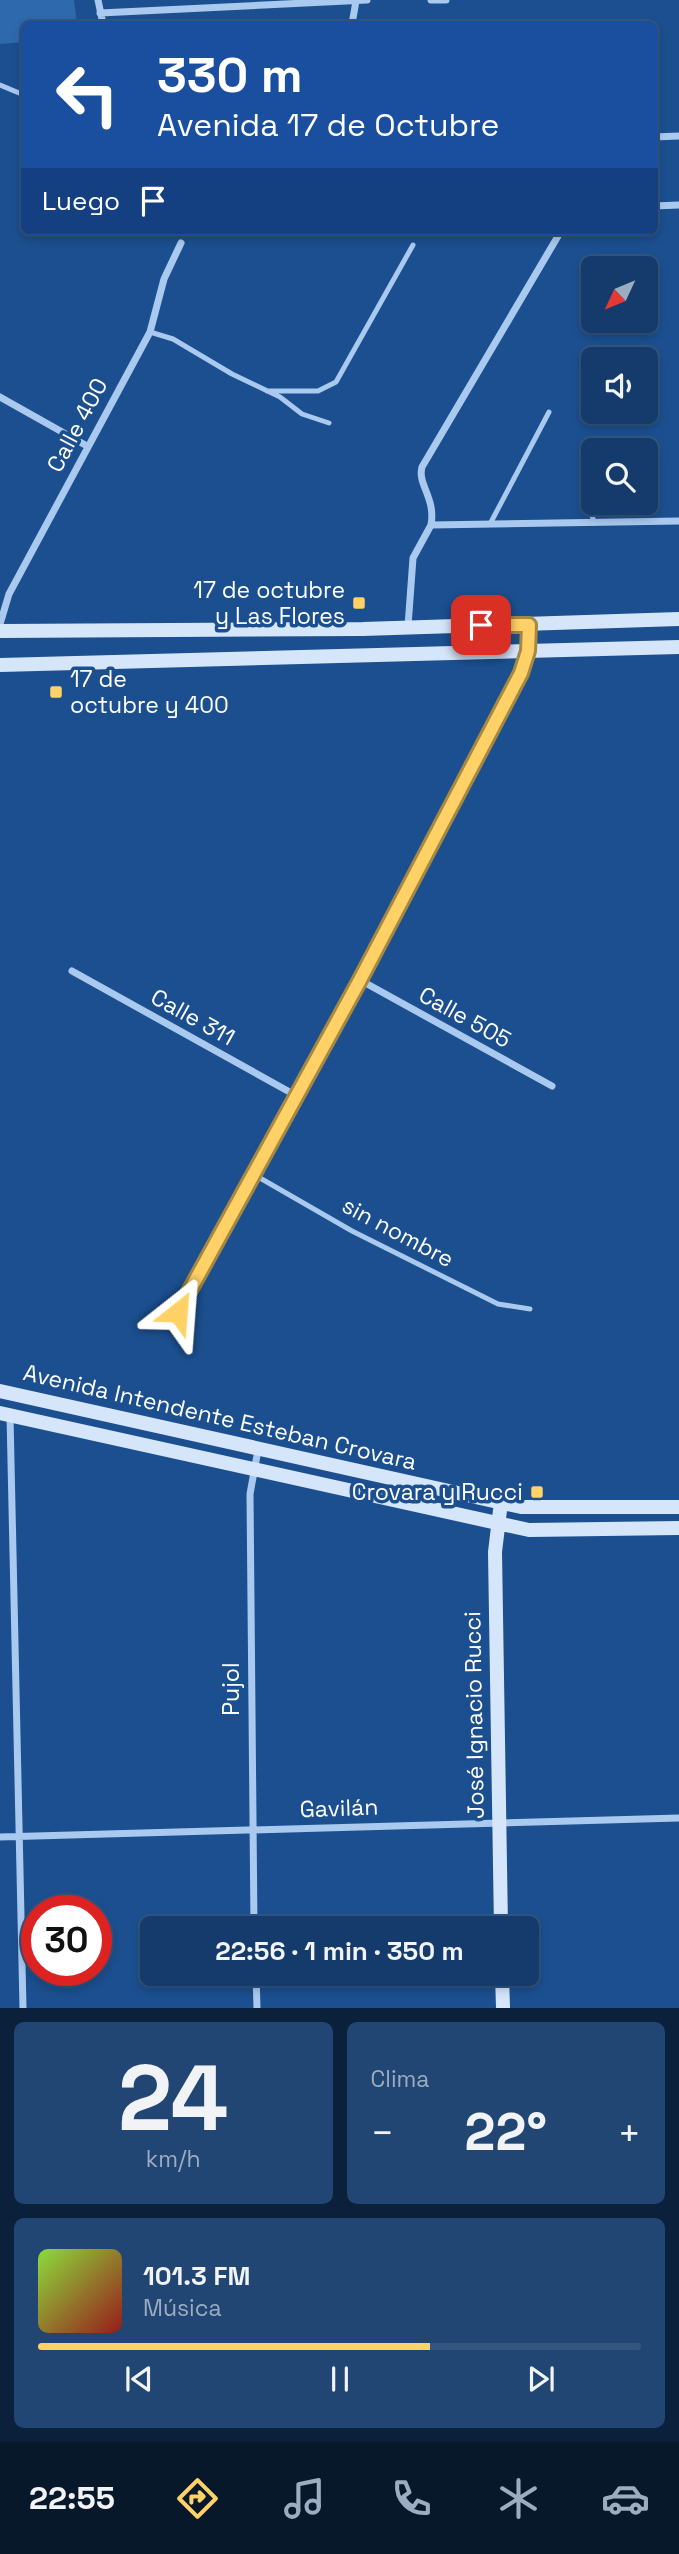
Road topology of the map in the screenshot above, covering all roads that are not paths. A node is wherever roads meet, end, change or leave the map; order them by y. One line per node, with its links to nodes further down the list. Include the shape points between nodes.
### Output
1 (99, 0): 6 (street)
2 (367, 0): 5 (street)
3 (431, 0): 4 (street)
4 (446, 0)
5 (356, 1): 6 (street); 8 (street)
6 (100, 13): 7 (street)
7 (102, 21)
8 (353, 21)
9 (0, 85): 10 (lane)
10 (21, 94)
11 (679, 136): 12 (street)
12 (658, 137)
13 (679, 205): 14 (street)
14 (658, 206)
15 (560, 235): 28 (street, via 422,467 421,481 432,500)
16 (181, 243): 18 (street, Calle 400, via 164,279)
17 (413, 245): 19 (lane, via 336,382 318,391)
18 (149, 332): 19 (lane, via 173,339); 23 (street, Calle 400)
19 (267, 391): 22 (lane, via 302,414)
20 (0, 397): 23 (street)
21 (549, 412): 27 (lane)
22 (329, 423)
23 (87, 446): 30 (street, Calle 400, via 9,594)
24 (593, 515): 26 (lane)
25 (679, 521): 26 (street)
26 (594, 523): 27 (street)
27 (490, 524): 28 (street)
28 (431, 525): 32 (street, via 413,558)
29 (679, 619): 31 (main road)
30 (0, 624)
31 (529, 625): 32 (main road); 35 (street)
32 (408, 626): 33 (main road)
33 (0, 631)
34 (679, 647): 35 (main road)
35 (528, 651): 36 (main road); 38 (street, via 521,673)
36 (0, 665)
37 (72, 971): 40 (street, Calle 311)
38 (360, 980): 39 (street, Calle 505); 40 (street)
39 (552, 1086)
40 (295, 1096): 41 (street)
41 (253, 1174): 42 (lane, sin nombre, via 352,1231 498,1304); 43 (street)
42 (530, 1309)
43 (178, 1312)
44 (0, 1391): 46 (main road, Avenida Intendente Esteban Crovara)
45 (5, 1414): 47 (main road, Avenida Intendente Esteban Crovara); 55 (street)
46 (258, 1450): 47 (street, Pujol); 48 (main road, Avenida Intendente Esteban Crovara)
47 (253, 1469): 50 (main road, Avenida Intendente Esteban Crovara); 54 (street, Pujol)
48 (501, 1502): 49 (main road, Avenida Intendente Esteban Crovara, via 535,1509); 50 (main road, José Ignacio Rucci)
49 (679, 1507)
50 (497, 1524): 51 (main road, Avenida Intendente Esteban Crovara, via 548,1532); 53 (main road, José Ignacio Rucci)
51 (679, 1528)
52 (679, 1818): 53 (street, Gavilán)
53 (499, 1823): 54 (street, Gavilán); 58 (main road, José Ignacio Rucci)
54 (251, 1830): 55 (street, Gavilán); 57 (street, Pujol)
55 (18, 1836): 56 (street, Gavilán); 61 (street)
56 (0, 1837)
57 (254, 1916)
58 (501, 1916)
59 (256, 1986): 62 (street)
60 (502, 1986): 63 (main road)
61 (23, 2008)
62 (257, 2008)
63 (503, 2008)

